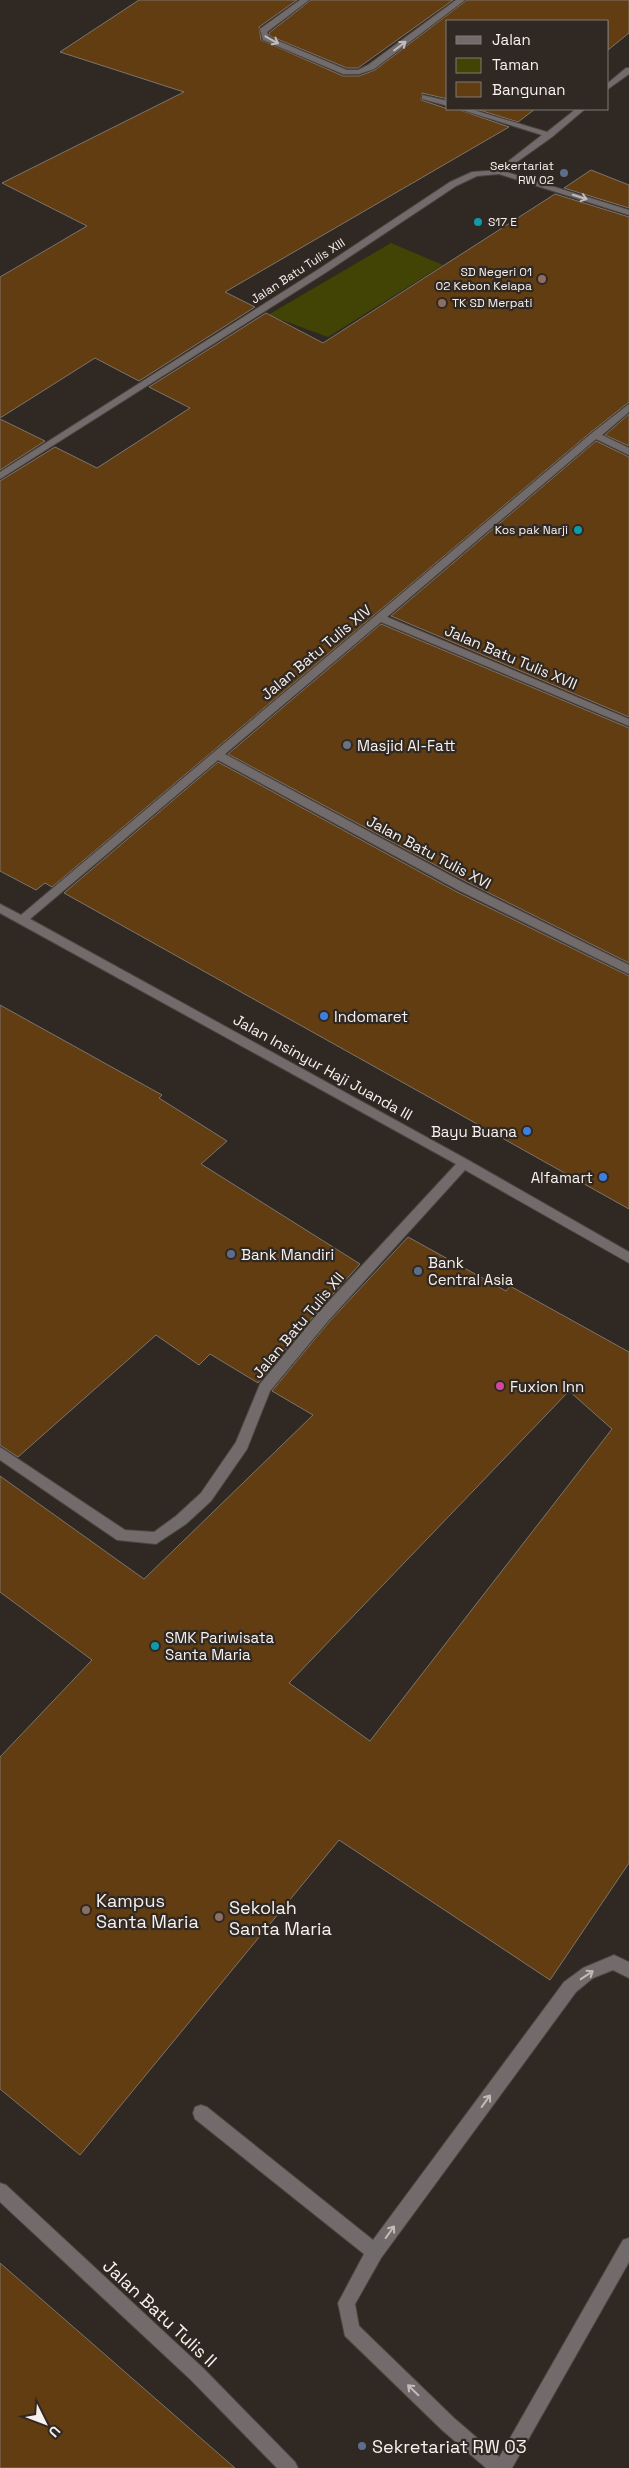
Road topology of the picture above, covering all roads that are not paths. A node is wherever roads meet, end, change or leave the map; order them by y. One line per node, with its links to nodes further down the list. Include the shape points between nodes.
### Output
1 (305, 0): 2 (street, one-way to 2, via 263,31 266,38 346,72 359,72 371,67)
2 (461, 0)
3 (629, 70): 4 (street)
4 (609, 86)
5 (425, 97): 6 (street)
6 (446, 103)
7 (466, 110): 9 (street)
8 (581, 110): 9 (street)
9 (549, 135): 10 (street)
10 (500, 172): 11 (street, Jalan Batu Tulis XIII, one-way to 11); 15 (street, Jalan Batu Tulis XIII, via 475,174 453,184)
11 (629, 213)
12 (629, 406): 13 (street, Jalan Batu Tulis XIV)
13 (595, 435): 14 (street); 16 (street, Jalan Batu Tulis XIV)
14 (629, 452)
15 (0, 476)
16 (380, 618): 17 (street, Jalan Batu Tulis XVII); 18 (street, Jalan Batu Tulis XIV)
17 (629, 723)
18 (218, 755): 20 (street, Jalan Batu Tulis XIV); 21 (street, Jalan Batu Tulis XVI, via 462,887)
19 (0, 908): 20 (street, Jalan Insinyur Haji Juanda III)
20 (22, 920): 22 (street, Jalan Insinyur Haji Juanda III)
21 (629, 970)
22 (464, 1163): 23 (street, Jalan Insinyur Haji Juanda III); 24 (street, Jalan Batu Tulis XII, via 323,1317 265,1388 242,1445 206,1497 156,1538 122,1536)
23 (629, 1258)
24 (0, 1453)
25 (629, 1970): 29 (street, one-way to 25, via 570,1987 588,1973 614,1962)
26 (201, 2113): 29 (street)
27 (0, 2190): 30 (street, Jalan Batu Tulis II, via 197,2374)
28 (629, 2246): 31 (street)
29 (375, 2252): 31 (street, one-way to 29, via 448,2424 351,2330 346,2303)
30 (289, 2468)
31 (500, 2468)

